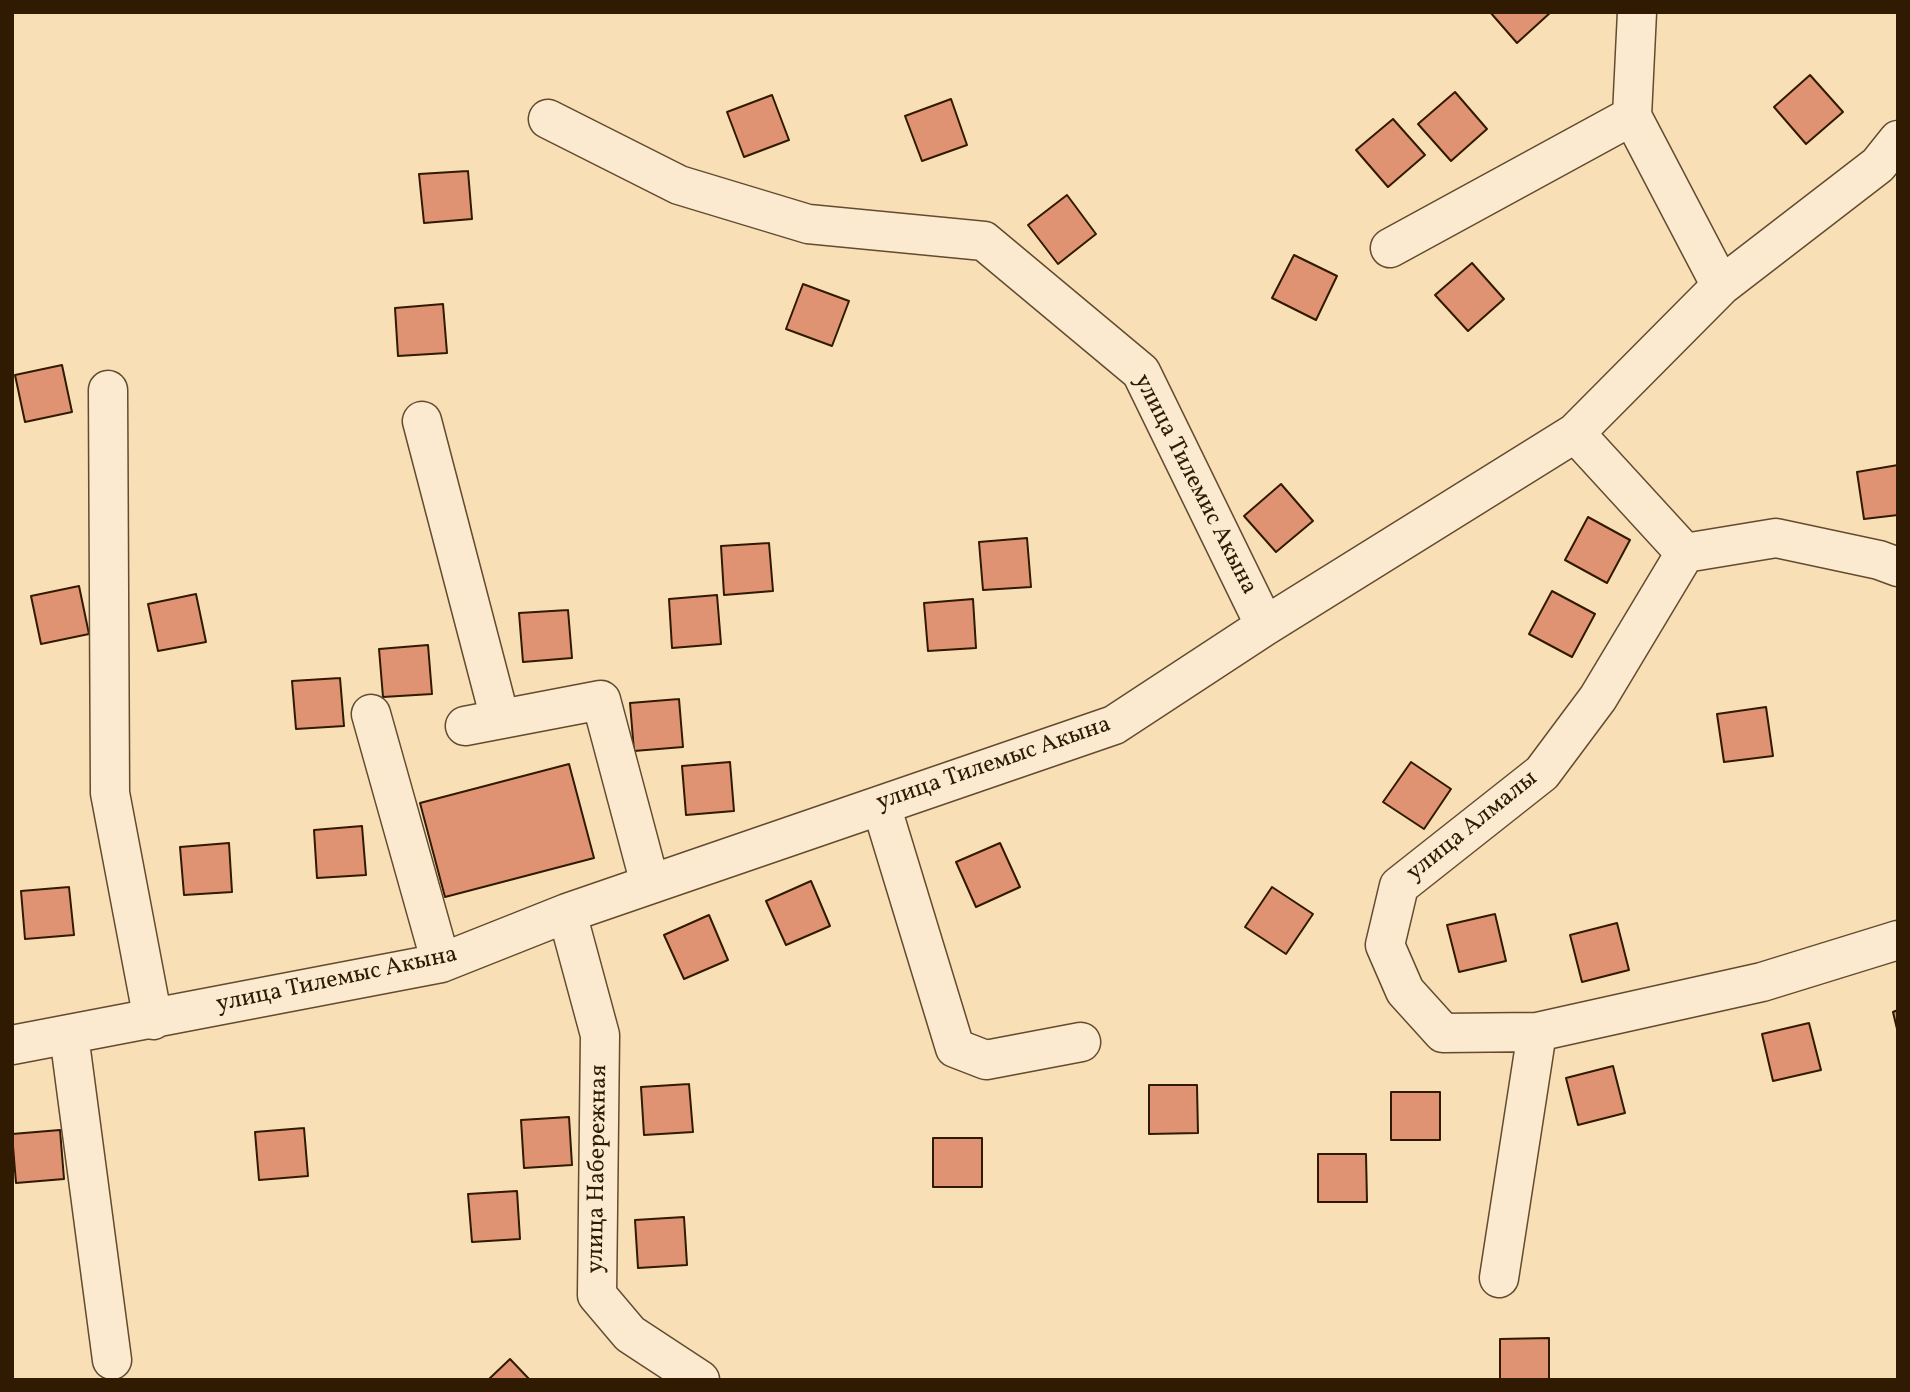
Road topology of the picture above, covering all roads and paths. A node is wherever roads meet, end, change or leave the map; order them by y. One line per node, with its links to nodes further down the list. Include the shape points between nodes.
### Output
1 (1637, 12): 2 (street)
2 (1632, 116): 5 (street); 6 (street)
3 (548, 119): 12 (street, улица Тилемис Акына, via 679,185 808,225 984,242 1142,372)
4 (1898, 140): 6 (street, улица Тилемыс Акына, via 1878,164)
5 (1390, 248)
6 (1721, 286): 9 (street, улица Тилемыс Акына)
7 (108, 390): 19 (street, via 110,793)
8 (422, 421): 15 (street, via 482,722 601,700)
9 (1575, 433): 10 (street); 12 (street, улица Тилемыс Акына)
10 (1685, 553): 11 (street, via 1776,538); 20 (street, улица Алмалы, via 1598,698 1542,774 1399,886 1385,946 1405,991 1443,1033)
11 (1898, 567)
12 (1265, 626): 14 (street, улица Тилемыс Акына, via 1114,725)
13 (371, 714): 18 (street)
14 (881, 805): 15 (street, улица Тилемыс Акына); 22 (street, via 955,1048 986,1060)
15 (650, 884): 16 (street, улица Тилемыс Акына)
16 (567, 913): 18 (street, улица Тилемыс Акына); 26 (street, улица Набережная, via 600,1035 597,1295 629,1334)
17 (1898, 940): 20 (street, улица Алмалы, via 1762,982)
18 (441, 963): 19 (street, улица Тилемыс Акына)
19 (153, 1020): 21 (street, улица Тилемыс Акына)
20 (1537, 1032): 24 (street)
21 (69, 1035): 23 (street, улица Тилемыс Акына); 25 (street)
22 (1081, 1042)
23 (12, 1045)
24 (1499, 1278)
25 (112, 1360)
26 (700, 1380)

